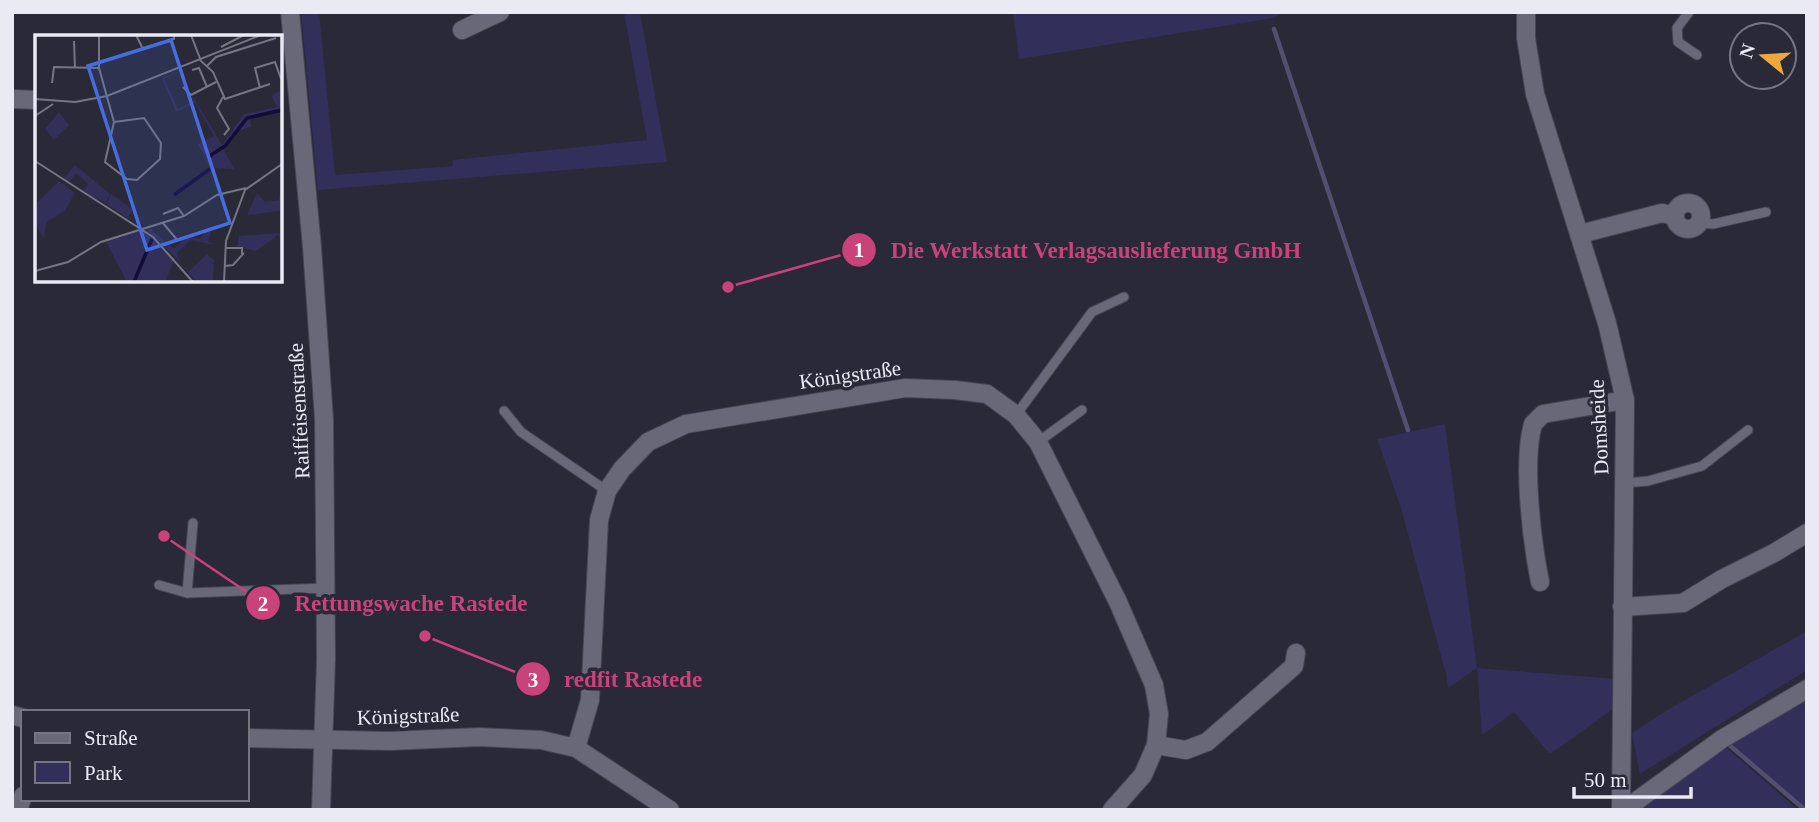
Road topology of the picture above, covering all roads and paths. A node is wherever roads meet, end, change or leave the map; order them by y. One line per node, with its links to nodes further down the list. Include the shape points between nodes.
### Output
1 (290, 12): 25 (street, Raiffeisenstraße, via 324,419)
2 (500, 12): 5 (street)
3 (1526, 12): 11 (street, Domsheide, via 1535,94)
4 (1689, 12): 6 (lane, via 1677,28 1678,42)
5 (462, 30)
6 (1697, 55)
7 (12, 99): 8 (street)
8 (35, 100)
9 (1766, 212): 10 (lane)
10 (1699, 223): 11 (street, via 1701,213 1692,203 1680,205 1675,216 1662,213)
11 (1580, 234): 13 (street, Domsheide)
12 (1124, 297): 16 (lane, via 1092,312)
13 (1625, 400): 19 (street, Domsheide); 23 (street, via 1543,414 1533,424 1529,465)
14 (1082, 410): 18 (lane)
15 (504, 411): 20 (lane, via 521,432)
16 (1016, 415): 18 (street, Königstraße); 20 (street, Königstraße, via 987,394 905,388 686,424 648,442)
17 (1748, 430): 19 (lane, via 1702,466)
18 (1038, 442): 32 (street, Königstraße, via 1154,685 1159,714)
19 (1625, 483): 27 (street, Domsheide)
20 (607, 491): 33 (street, Königstraße, via 598,520 590,701)
21 (193, 523): 26 (lane)
22 (1807, 533): 27 (street, via 1683,603)
23 (1540, 582)
24 (159, 585): 26 (lane)
25 (326, 588): 26 (lane); 31 (street, Raiffeisenstraße)
26 (187, 593)
27 (1622, 607): 37 (street, Domsheide)
28 (1296, 653): 32 (street, via 1294,666 1207,742 1186,750)
29 (1807, 689): 37 (street, via 1722,739)
30 (248, 738): 31 (street, Königstraße)
31 (325, 741): 33 (street, Königstraße, via 505,737); 34 (street, Raiffeisenstraße)
32 (1156, 745): 36 (street, Königstraße, via 1143,775)
33 (576, 748): 35 (street, Königstraße)
34 (321, 810)
35 (670, 810)
36 (1112, 810)
37 (1622, 810)

